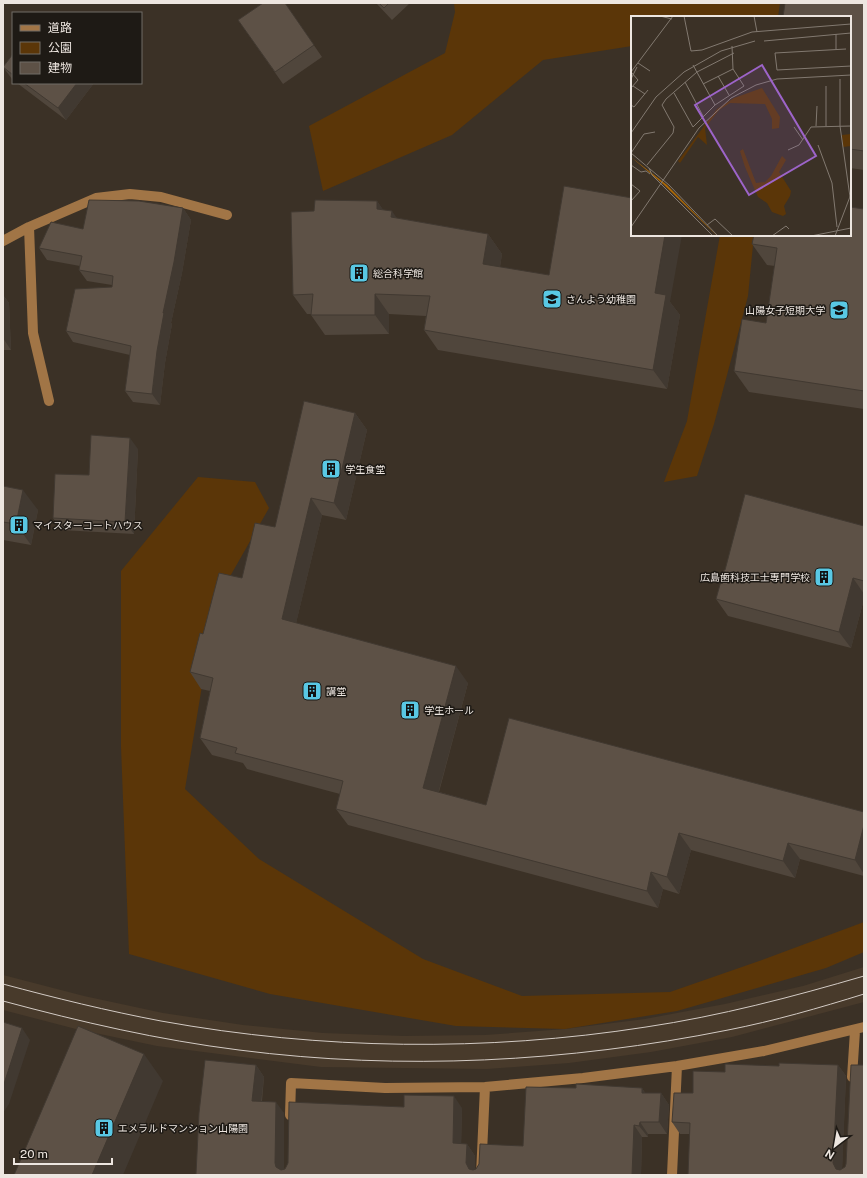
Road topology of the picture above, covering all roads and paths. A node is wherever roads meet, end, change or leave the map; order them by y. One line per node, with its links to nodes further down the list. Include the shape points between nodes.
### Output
1 (227, 215): 2 (street, via 161,197 130,194 96,198)
2 (30, 227): 3 (street); 4 (street, via 33,333)
3 (3, 241)
4 (49, 401)
5 (859, 1029): 6 (street, via 764,1052); 7 (street)
6 (677, 1066): 8 (street, via 583,1078); 11 (street)
7 (852, 1084)
8 (485, 1086): 9 (street, via 385,1088 291,1083); 10 (street)
9 (290, 1121)
10 (481, 1175)
11 (672, 1175)

